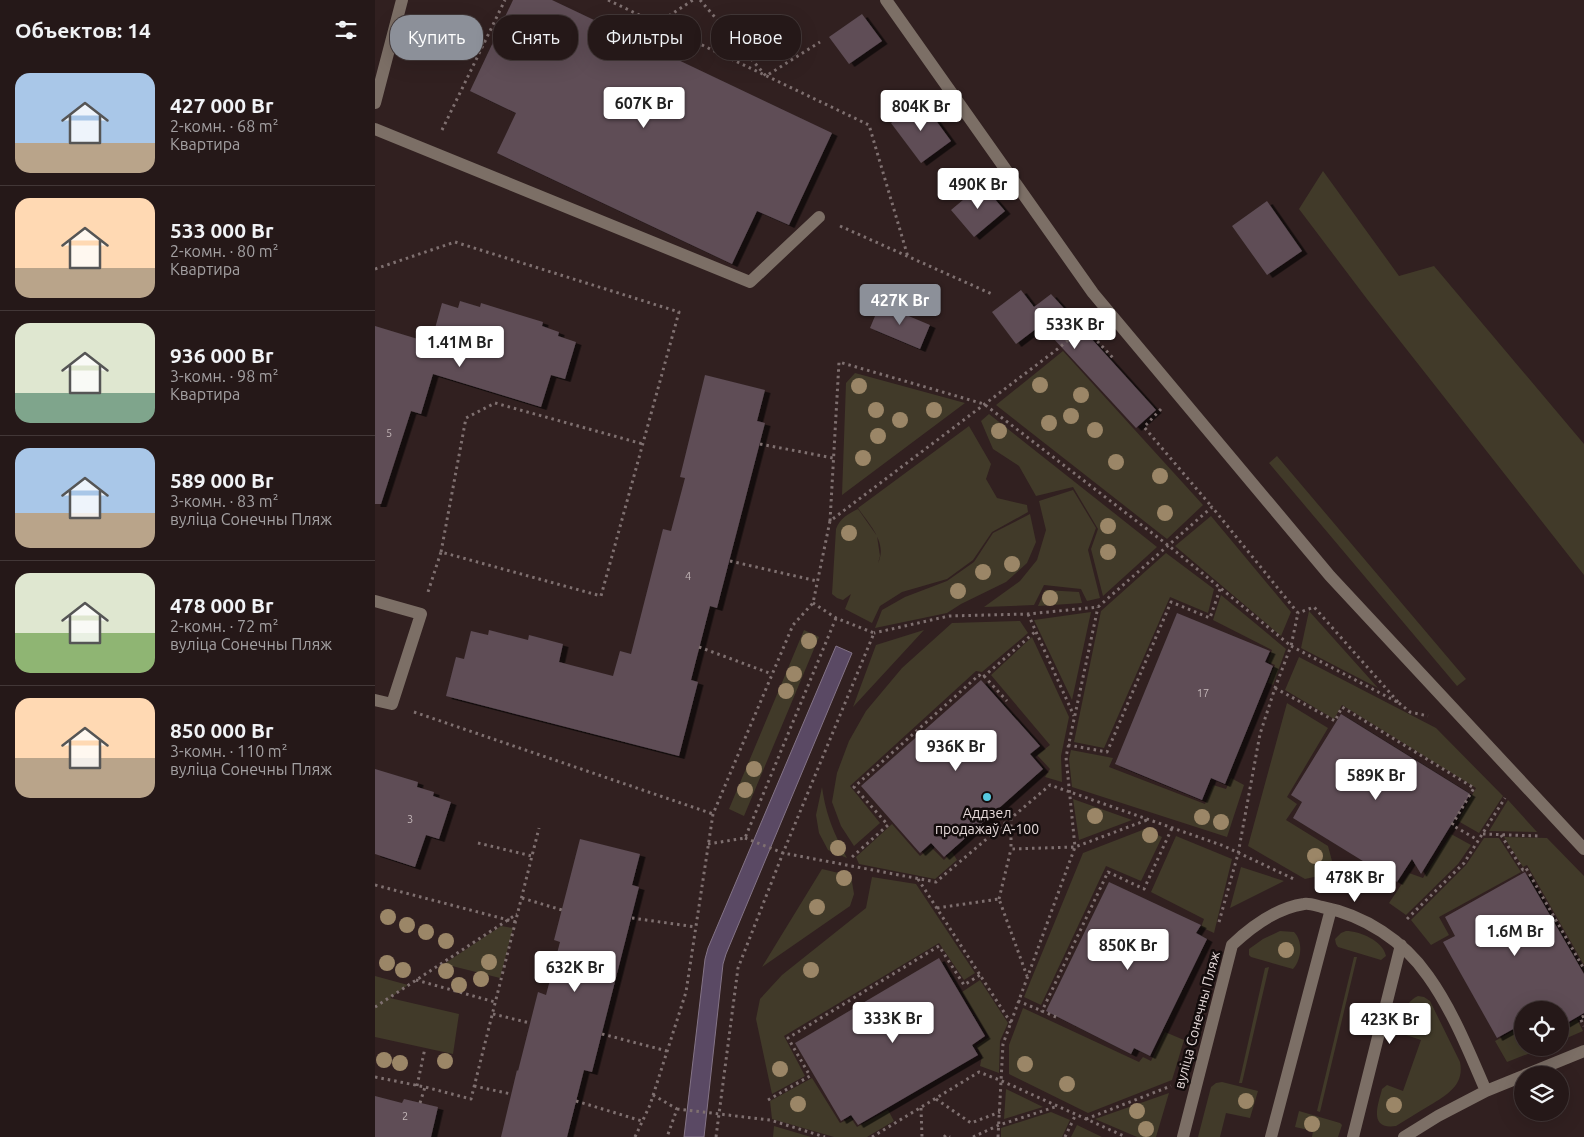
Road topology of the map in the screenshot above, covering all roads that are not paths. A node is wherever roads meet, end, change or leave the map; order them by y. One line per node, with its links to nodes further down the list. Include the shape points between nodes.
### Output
1 (886, 0): 8 (street, via 1106,309 1330,576)
2 (401, 6): 3 (street)
3 (375, 102)
4 (375, 129): 5 (street, via 750,282)
5 (819, 216)
6 (375, 601): 7 (street, via 421,614 392,704)
7 (375, 700)
8 (1584, 849)
9 (1331, 909): 10 (street, вуліца Сонечны Пляж, via 1371,925); 15 (street, вуліца Сонечны Пляж, via 1305,904 1287,908 1249,929 1233,945); 16 (street)
10 (1401, 945): 14 (street, вуліца Сонечны Пляж, via 1429,977 1459,1027); 17 (street)
11 (1584, 1051): 12 (street)
12 (1548, 1066)
13 (1514, 1080): 14 (street)
14 (1486, 1091): 18 (street)
15 (1183, 1137)
16 (1271, 1137)
17 (1353, 1137)
18 (1404, 1137)

